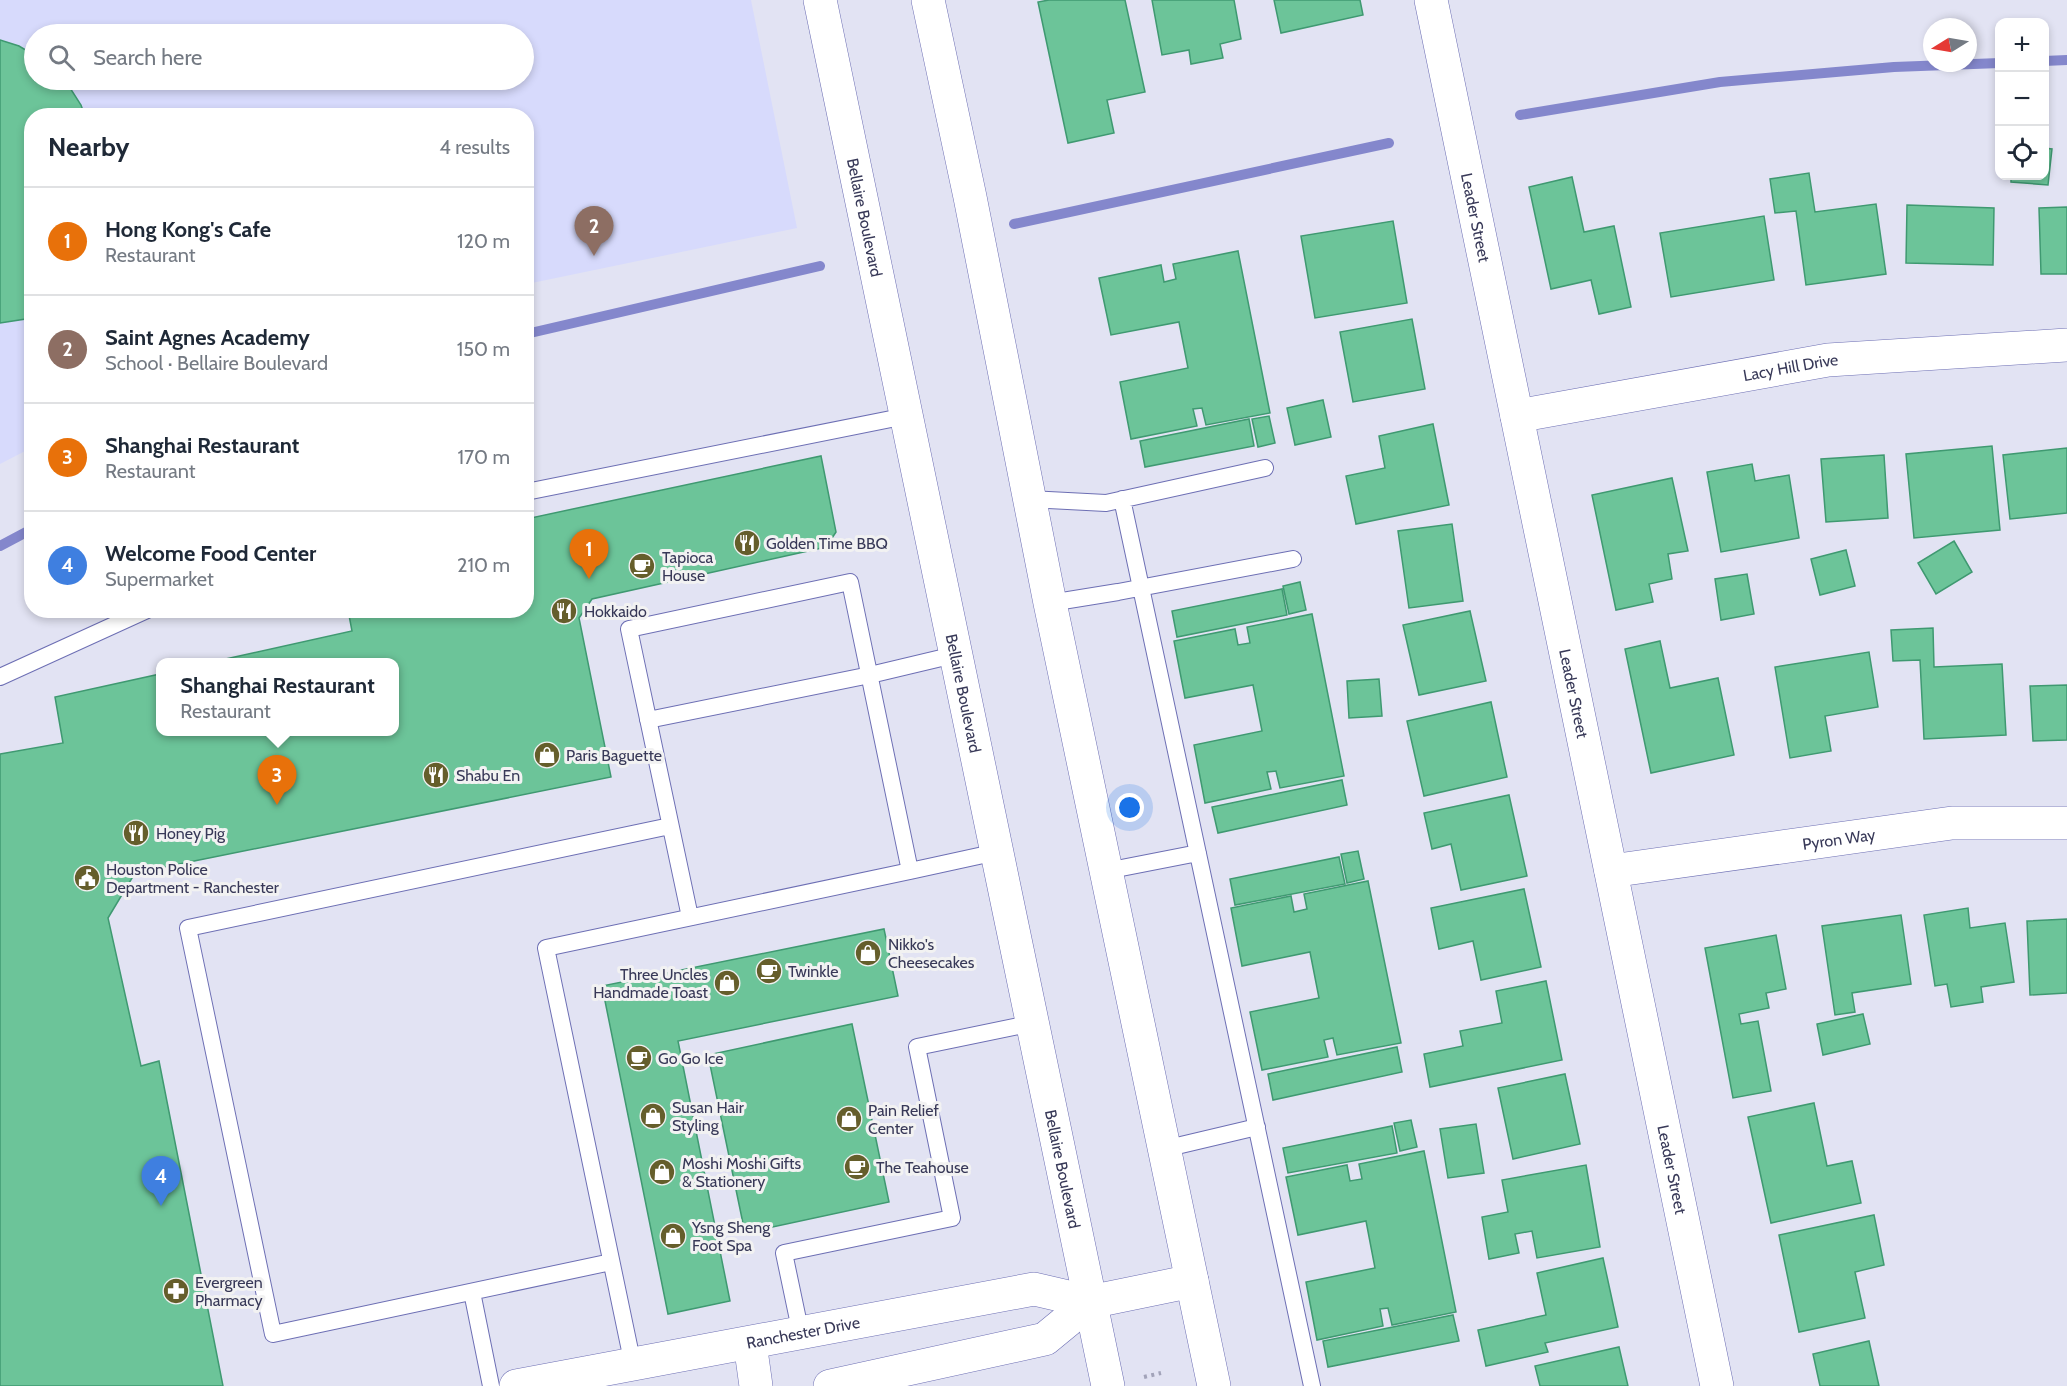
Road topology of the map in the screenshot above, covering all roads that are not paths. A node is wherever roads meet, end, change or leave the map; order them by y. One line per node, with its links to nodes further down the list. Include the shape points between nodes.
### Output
1 (820, 0): 5 (street, Bellaire Boulevard)
2 (928, 0): 9 (street)
3 (1431, 0): 6 (street, Leader Street)
4 (2067, 345): 6 (street, Lacy Hill Drive, via 1828,360)
5 (906, 416): 8 (lane); 15 (street, Bellaire Boulevard)
6 (1517, 416): 25 (street, Leader Street)
7 (1265, 468): 10 (lane)
8 (534, 490)
9 (1029, 499): 10 (lane, via 1106,503); 13 (street)
10 (1122, 499): 12 (lane)
11 (1293, 559): 12 (lane)
12 (1142, 588): 13 (lane); 22 (lane)
13 (1050, 603): 24 (street)
14 (129, 618): 17 (lane)
15 (954, 655): 16 (lane); 21 (street, Bellaire Boulevard)
16 (870, 675): 18 (lane); 18 (lane, via 850,582 629,629); 23 (lane)
17 (0, 677)
18 (648, 720): 20 (lane)
19 (2067, 823): 25 (street, Pyron Way, via 1952,823)
20 (670, 826): 26 (lane); 32 (lane, via 188,928 273,1334)
21 (997, 852): 23 (lane); 27 (street, Bellaire Boulevard)
22 (1198, 853): 24 (lane); 28 (lane)
23 (910, 871): 26 (lane)
24 (1106, 871): 29 (street)
25 (1611, 871): 44 (street, Leader Street)
26 (690, 917): 30 (lane, via 546,948)
27 (1033, 1023): 33 (street, Bellaire Boulevard); 34 (lane, via 917,1047 952,1218 784,1253)
28 (1257, 1128): 29 (lane); 43 (lane)
29 (1164, 1149): 31 (street)
30 (611, 1262): 32 (lane); 36 (lane)
31 (1192, 1281): 33 (street, Ranchester Drive); 42 (street)
32 (472, 1292): 37 (lane)
33 (1090, 1302): 34 (street, Ranchester Drive, via 1034,1289); 40 (street, Ranchester Drive, via 1045,1339); 41 (street, Bellaire Boulevard)
34 (801, 1334): 35 (street, Ranchester Drive)
35 (750, 1343): 36 (street, Ranchester Drive); 39 (street)
36 (633, 1365): 38 (street, Ranchester Drive)
37 (491, 1386)
38 (516, 1386)
39 (756, 1386)
40 (830, 1386)
41 (1108, 1386)
42 (1214, 1386)
43 (1312, 1386)
44 (1718, 1386)

